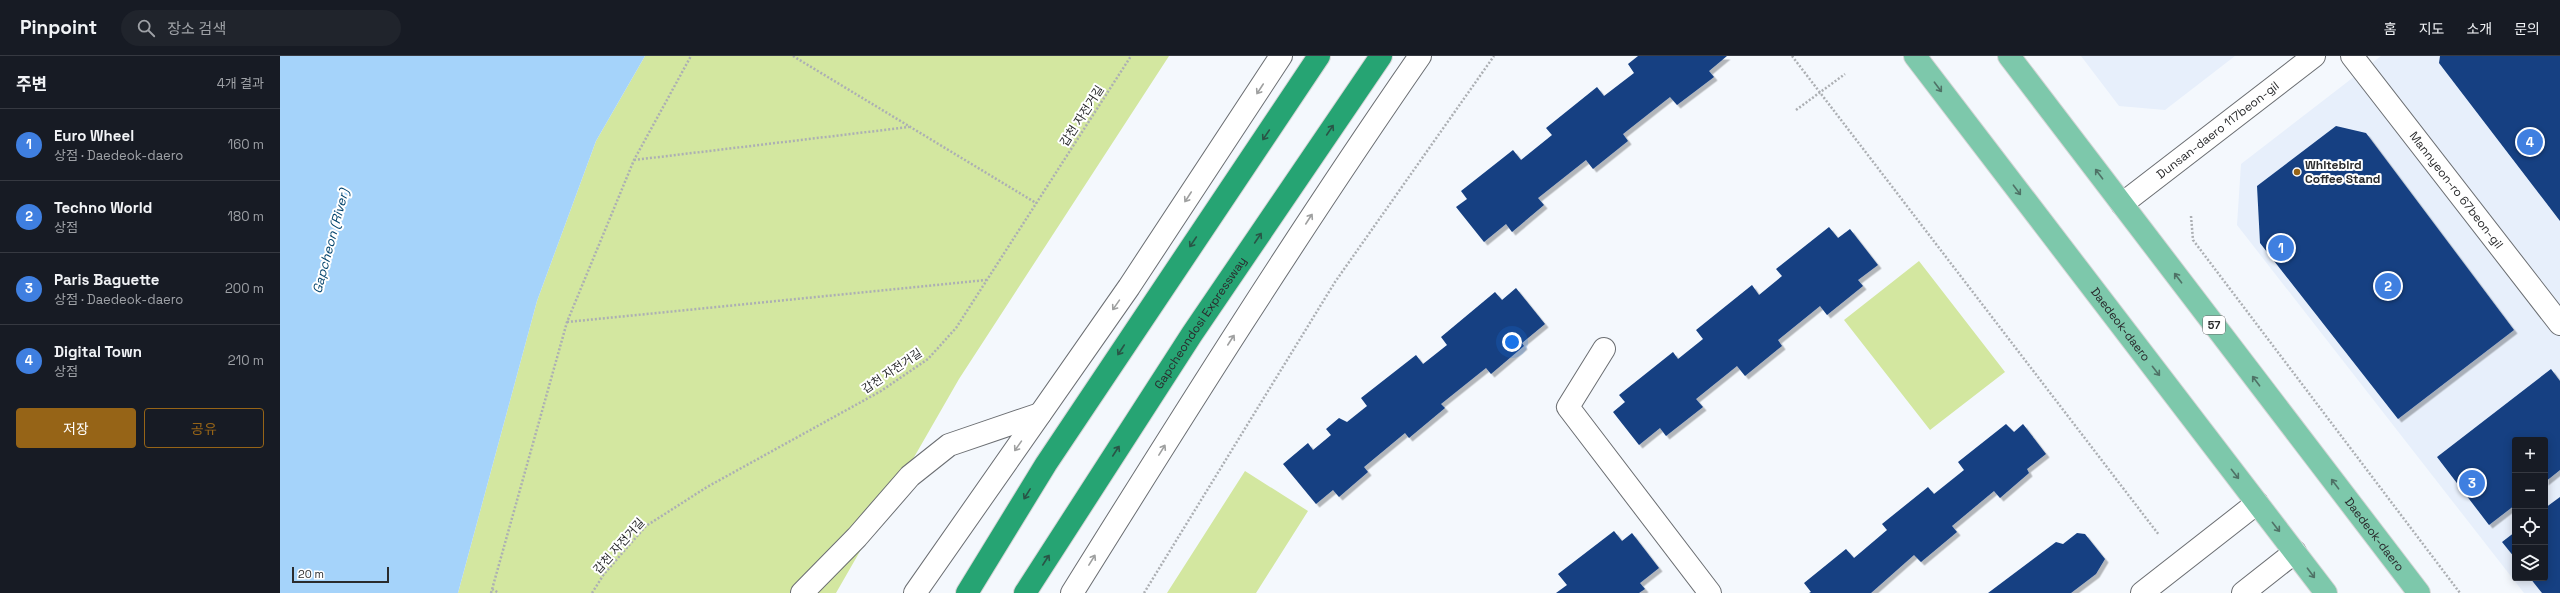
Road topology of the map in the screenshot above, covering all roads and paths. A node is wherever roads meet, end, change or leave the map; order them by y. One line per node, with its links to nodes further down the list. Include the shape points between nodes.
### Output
1 (691, 56): 18 (path)
2 (793, 56): 17 (path)
3 (1131, 56): 19 (path, 갑천 자전거길)
4 (1281, 56): 26 (street, one-way to 26, via 1129,287)
5 (1320, 56): 36 (highway, one-way to 36, via 1058,445)
6 (1381, 56): 37 (highway, Gapcheondosi Expressway, one-way to 6, via 1192,334)
7 (1420, 56): 38 (street, one-way to 7, via 1338,174)
8 (1494, 56): 39 (path, via 1335,282)
9 (1792, 56): 15 (path)
10 (1915, 56): 27 (main road, Daedeok-daero, one-way to 27)
11 (2009, 56): 20 (main road, Daedeok-daero / 57, one-way to 11)
12 (2314, 56): 20 (street, Dunsan-daero 117beon-gil)
13 (2352, 56): 24 (street, Mannyeon-ro 67beon-gil)
14 (1845, 74): 15 (path)
15 (1820, 92): 16 (path); 28 (path)
16 (1796, 110)
17 (910, 127): 18 (path); 19 (path)
18 (634, 160): 23 (path)
19 (1036, 203): 22 (path, 갑천 자전거길)
20 (2122, 204): 44 (main road, Daedeok-daero / 57, one-way to 20)
21 (2191, 216): 45 (path, via 2193,240)
22 (986, 280): 23 (path); 33 (path, 갑천 자전거길, via 956,328 928,359 881,391 707,487 646,526 604,574)
23 (566, 322): 30 (path)
24 (2560, 324)
25 (1604, 349): 40 (street, via 1568,407)
26 (1040, 414): 34 (street, via 949,445 910,476); 35 (street, one-way to 35)
27 (2257, 502): 29 (main road, Daedeok-daero, one-way to 29); 41 (street)
28 (2159, 534)
29 (2295, 552): 42 (street); 43 (main road, Daedeok-daero, one-way to 43)
30 (492, 589): 31 (path); 32 (path)
31 (491, 593)
32 (499, 593)
33 (592, 593)
34 (802, 593)
35 (915, 593)
36 (967, 593)
37 (1024, 593)
38 (1072, 593)
39 (1144, 593)
40 (1710, 593)
41 (2142, 593)
42 (2243, 593)
43 (2326, 593)
44 (2419, 593)
45 (2460, 593)

